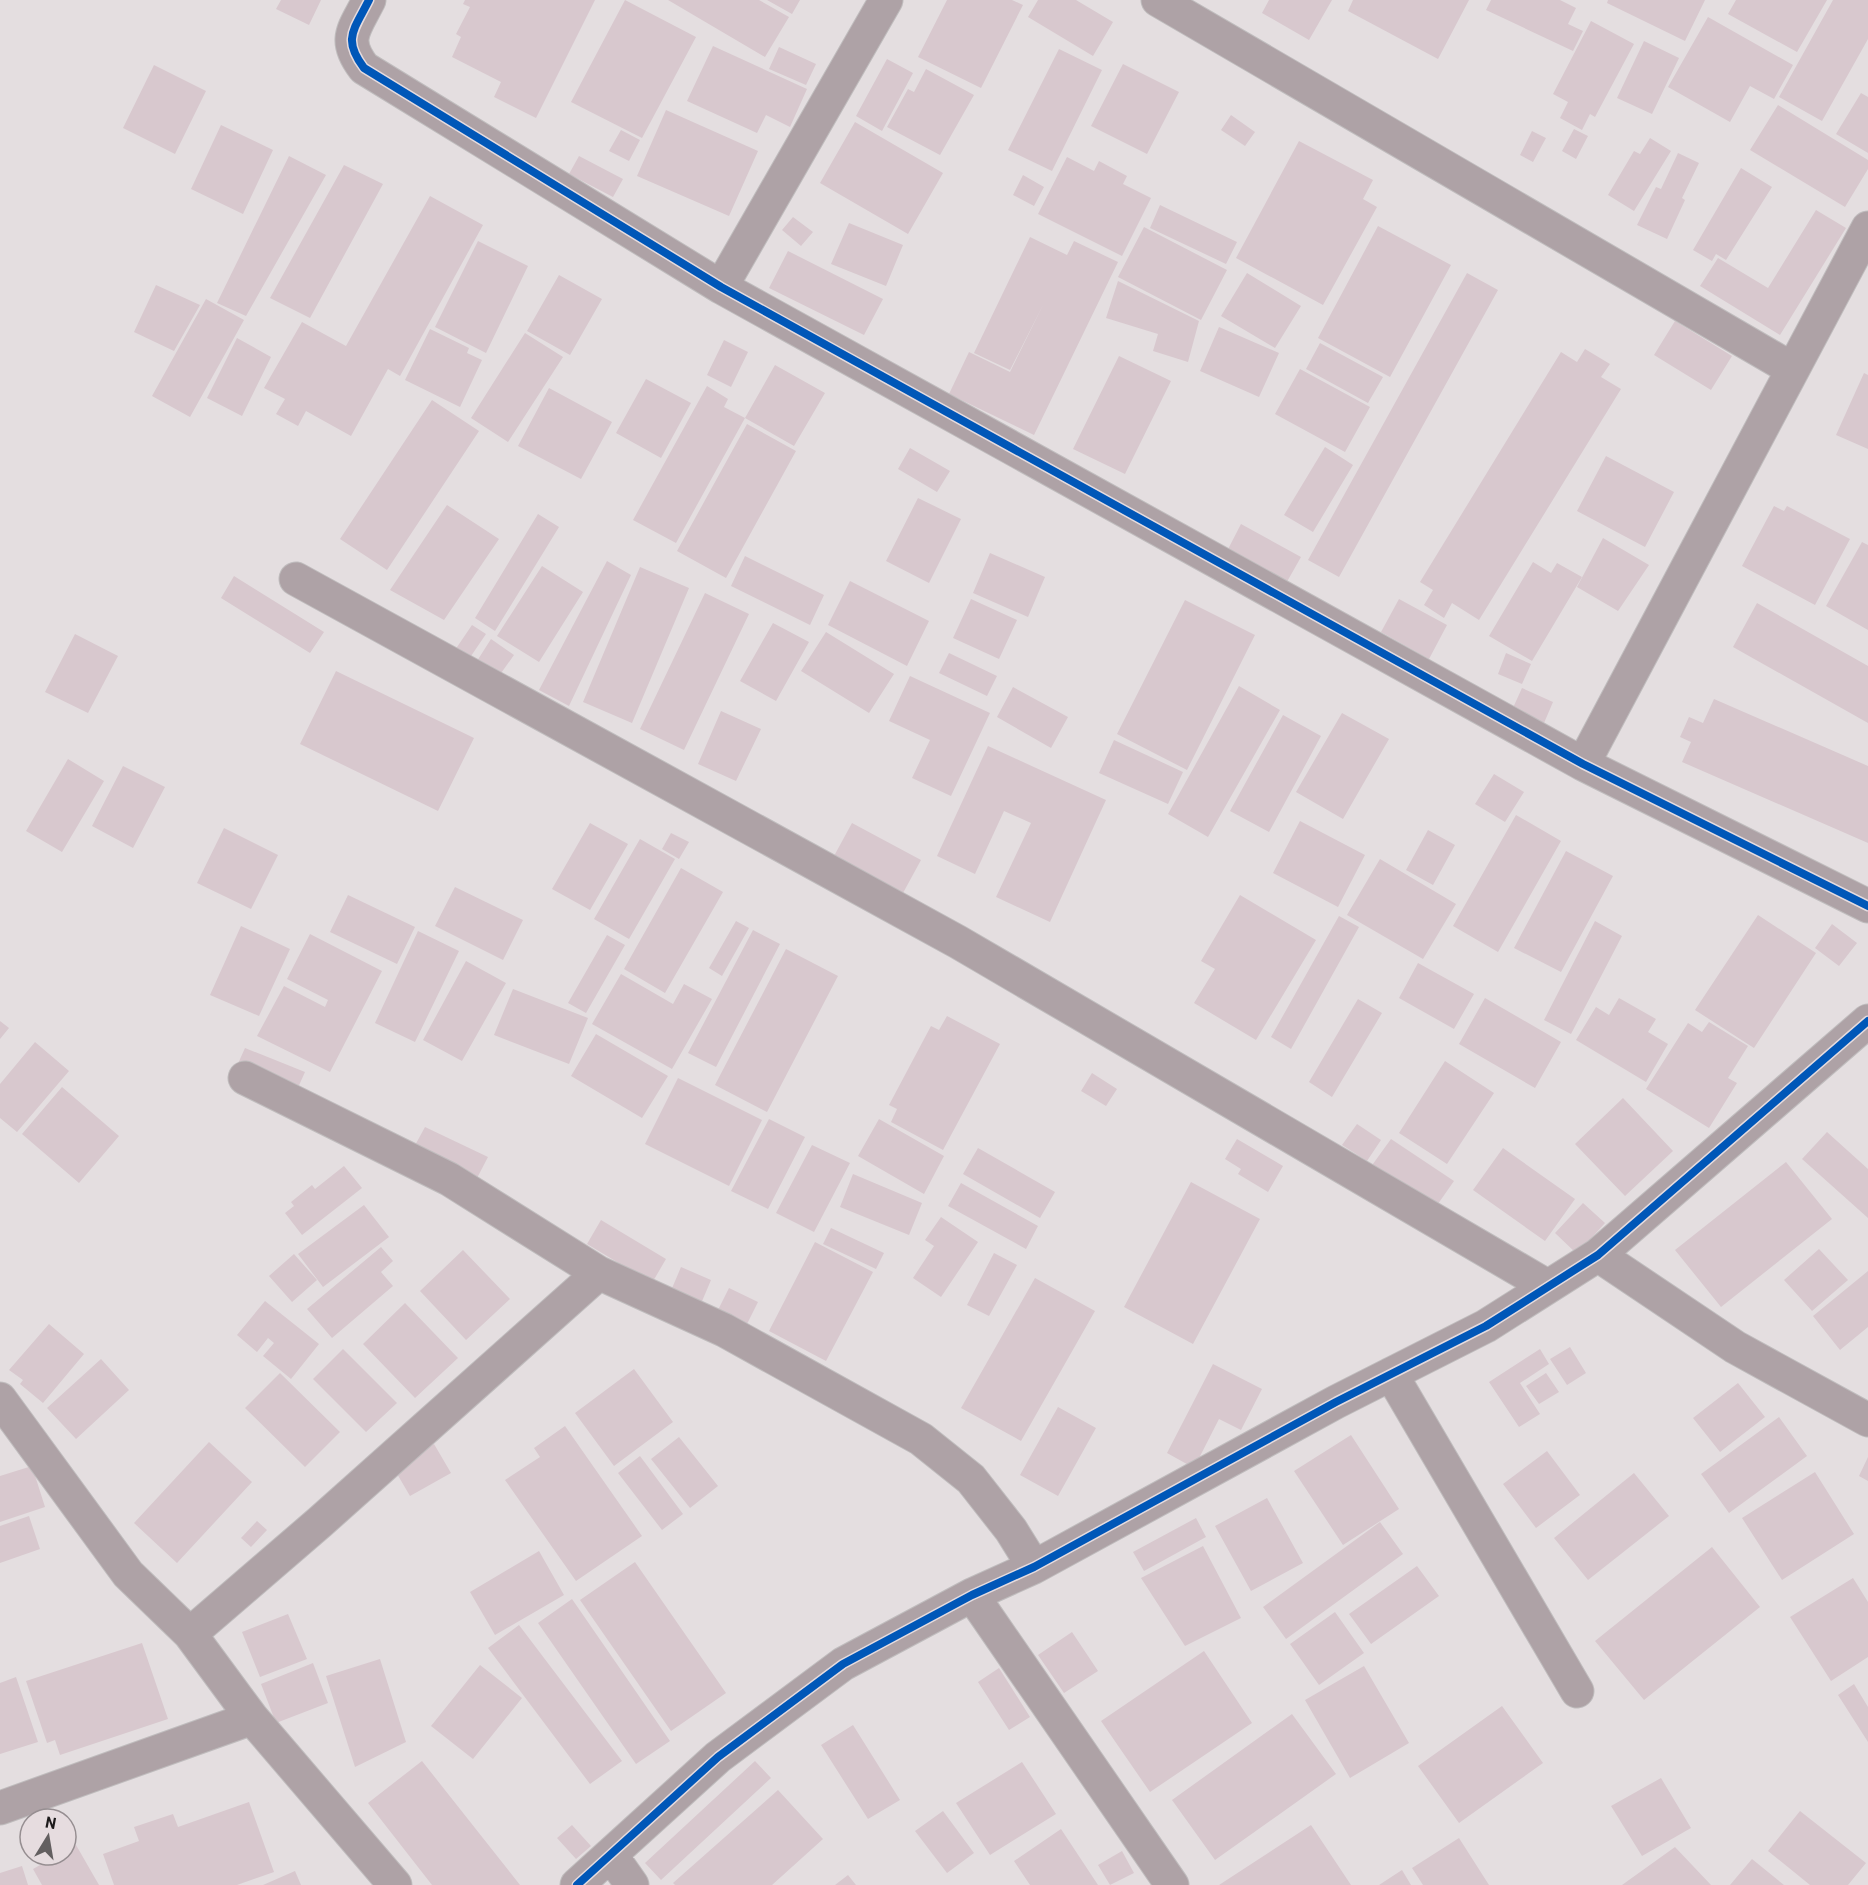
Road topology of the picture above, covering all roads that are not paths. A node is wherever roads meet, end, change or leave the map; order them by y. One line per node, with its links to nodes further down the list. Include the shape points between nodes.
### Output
1 (369, 0): 5 (street, via 351,38 351,51 364,68)
2 (886, 0): 5 (street)
3 (1158, 0): 6 (street)
4 (1868, 228): 6 (street)
5 (721, 287): 8 (street)
6 (1792, 369): 8 (street)
7 (296, 579): 14 (street, via 958,942)
8 (1583, 764): 9 (street)
9 (1868, 906)
10 (1868, 1021): 12 (street)
11 (245, 1078): 13 (street, via 448,1179)
12 (1598, 1255): 14 (street); 17 (street, via 1735,1347)
13 (599, 1274): 18 (street, via 724,1330 921,1439 971,1479); 20 (street)
14 (1547, 1286): 15 (street, via 1486,1326)
15 (1391, 1374): 18 (street); 21 (street)
16 (0, 1399): 20 (street, via 128,1574)
17 (1868, 1420)
18 (1034, 1567): 19 (street)
19 (972, 1595): 24 (street, via 843,1664 718,1757); 28 (street)
20 (190, 1634): 22 (street)
21 (1577, 1691)
22 (252, 1718): 23 (street); 25 (street)
23 (0, 1808)
24 (611, 1855): 26 (street); 27 (street)
25 (395, 1885)
26 (577, 1885)
27 (632, 1885)
28 (1172, 1885)

